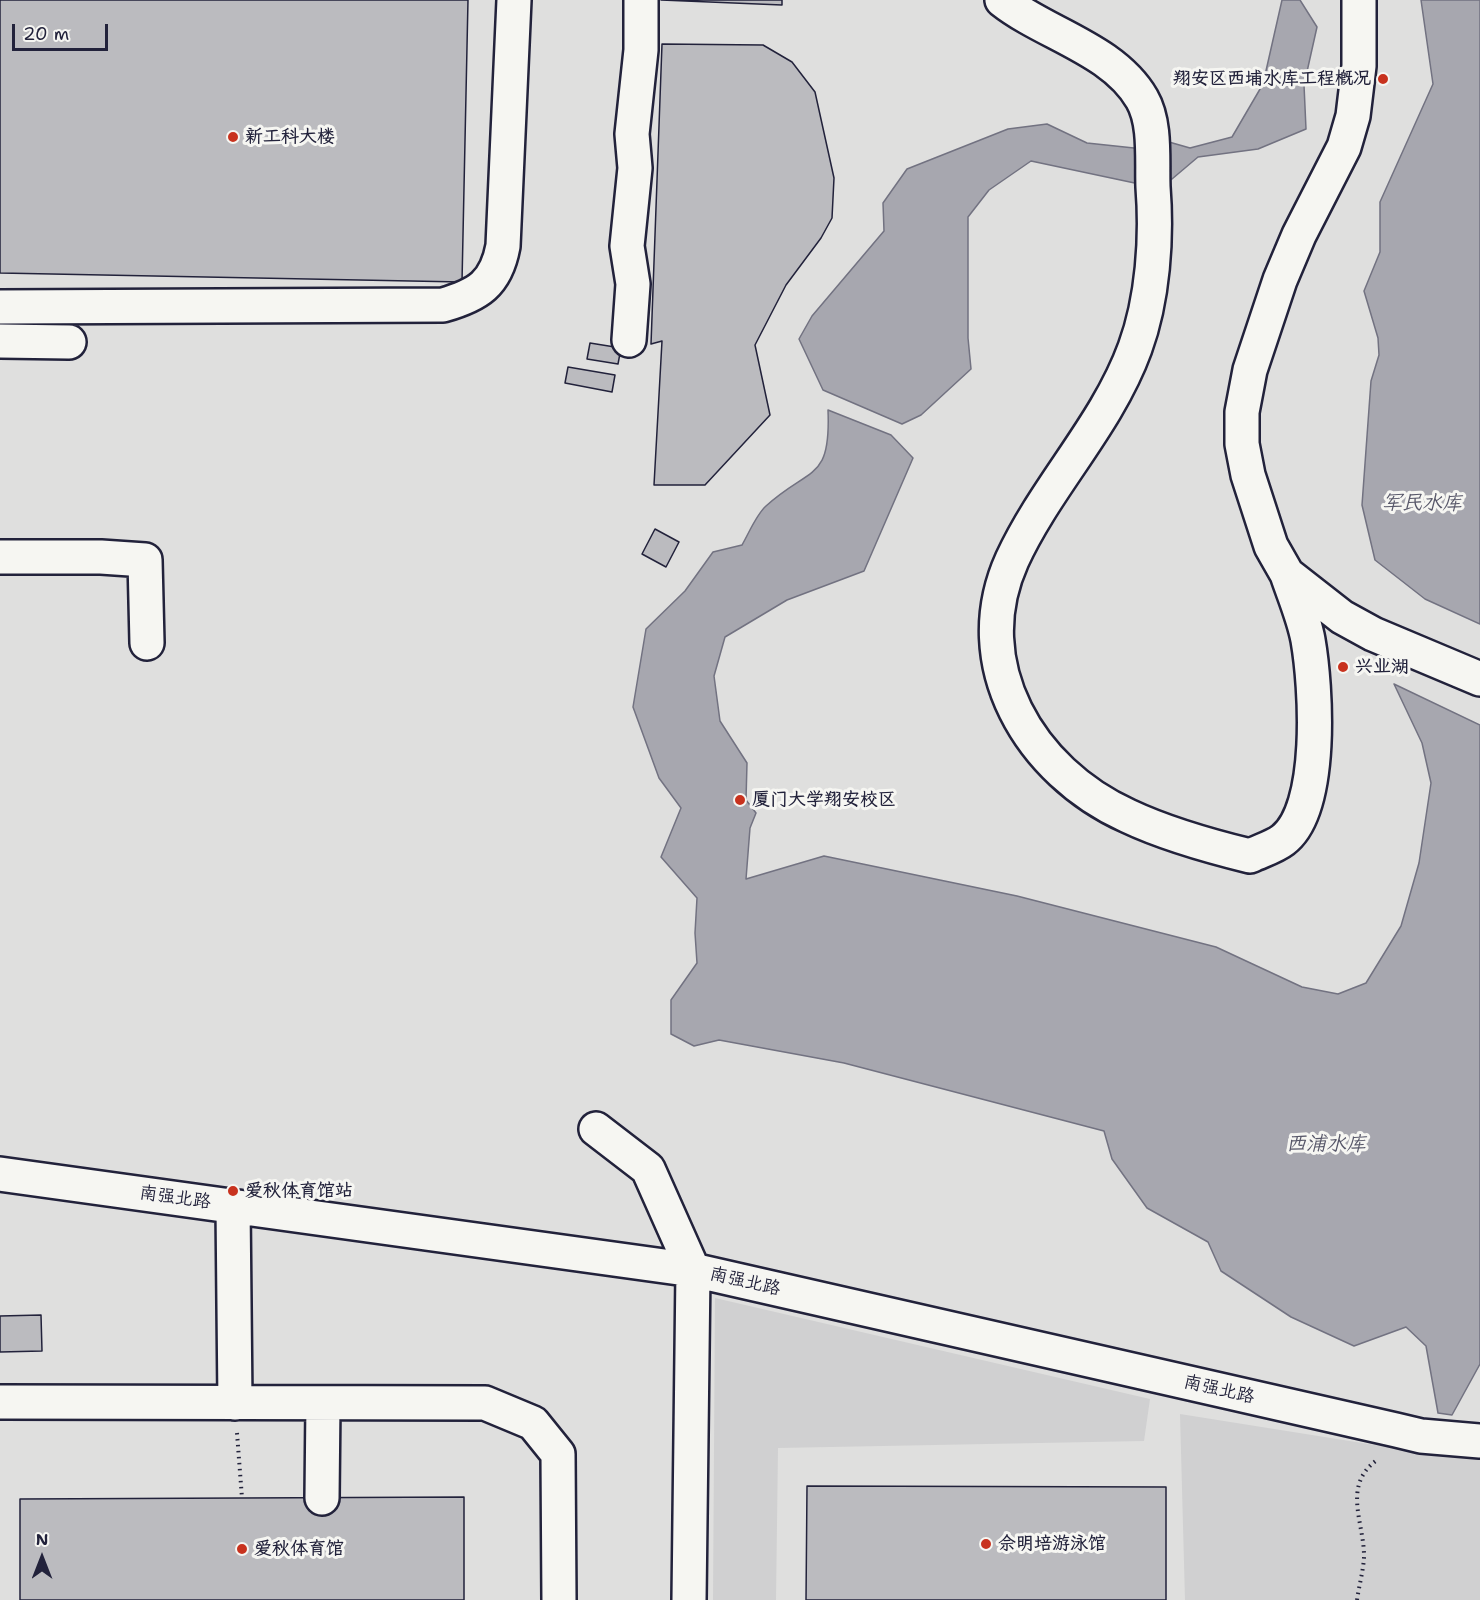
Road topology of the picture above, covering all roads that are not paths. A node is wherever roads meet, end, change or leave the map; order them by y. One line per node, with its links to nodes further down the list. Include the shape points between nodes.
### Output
1 (514, 0): 5 (street, via 503,246 494,272 470,297 443,304)
2 (640, 0): 6 (street, via 641,50 632,134 635,168 627,246 633,284)
3 (1002, 0): 10 (street, via 1021,15 1096,55 1122,75 1142,99 1149,118 1154,195 1148,296 1135,347 1107,404 1012,560 995,620 998,662 1007,692 1042,754 1083,790 1127,816 1250,856 1284,840 1305,809 1315,693 1308,637)
4 (1359, 0): 10 (street, via 1359,66 1353,116 1344,147 1280,280 1250,370 1242,412 1242,444 1248,475 1271,546)
5 (0, 307)
6 (629, 340)
7 (0, 341): 8 (street)
8 (69, 342)
9 (0, 557): 11 (street, via 145,560)
10 (1287, 574): 12 (street, via 1372,634)
11 (147, 643)
12 (1480, 679)
13 (596, 1129): 16 (street, via 648,1169)
14 (0, 1174): 15 (street, 南强北路)
15 (233, 1206): 16 (street, 南强北路); 18 (street)
16 (693, 1270): 20 (street, 南强北路, via 1396,1430); 23 (street)
17 (0, 1401): 18 (street)
18 (235, 1402): 19 (street)
19 (323, 1402): 21 (street); 22 (street, via 485,1403 533,1423 558,1454)
20 (1480, 1441)
21 (322, 1498)
22 (559, 1600)
23 (689, 1600)

